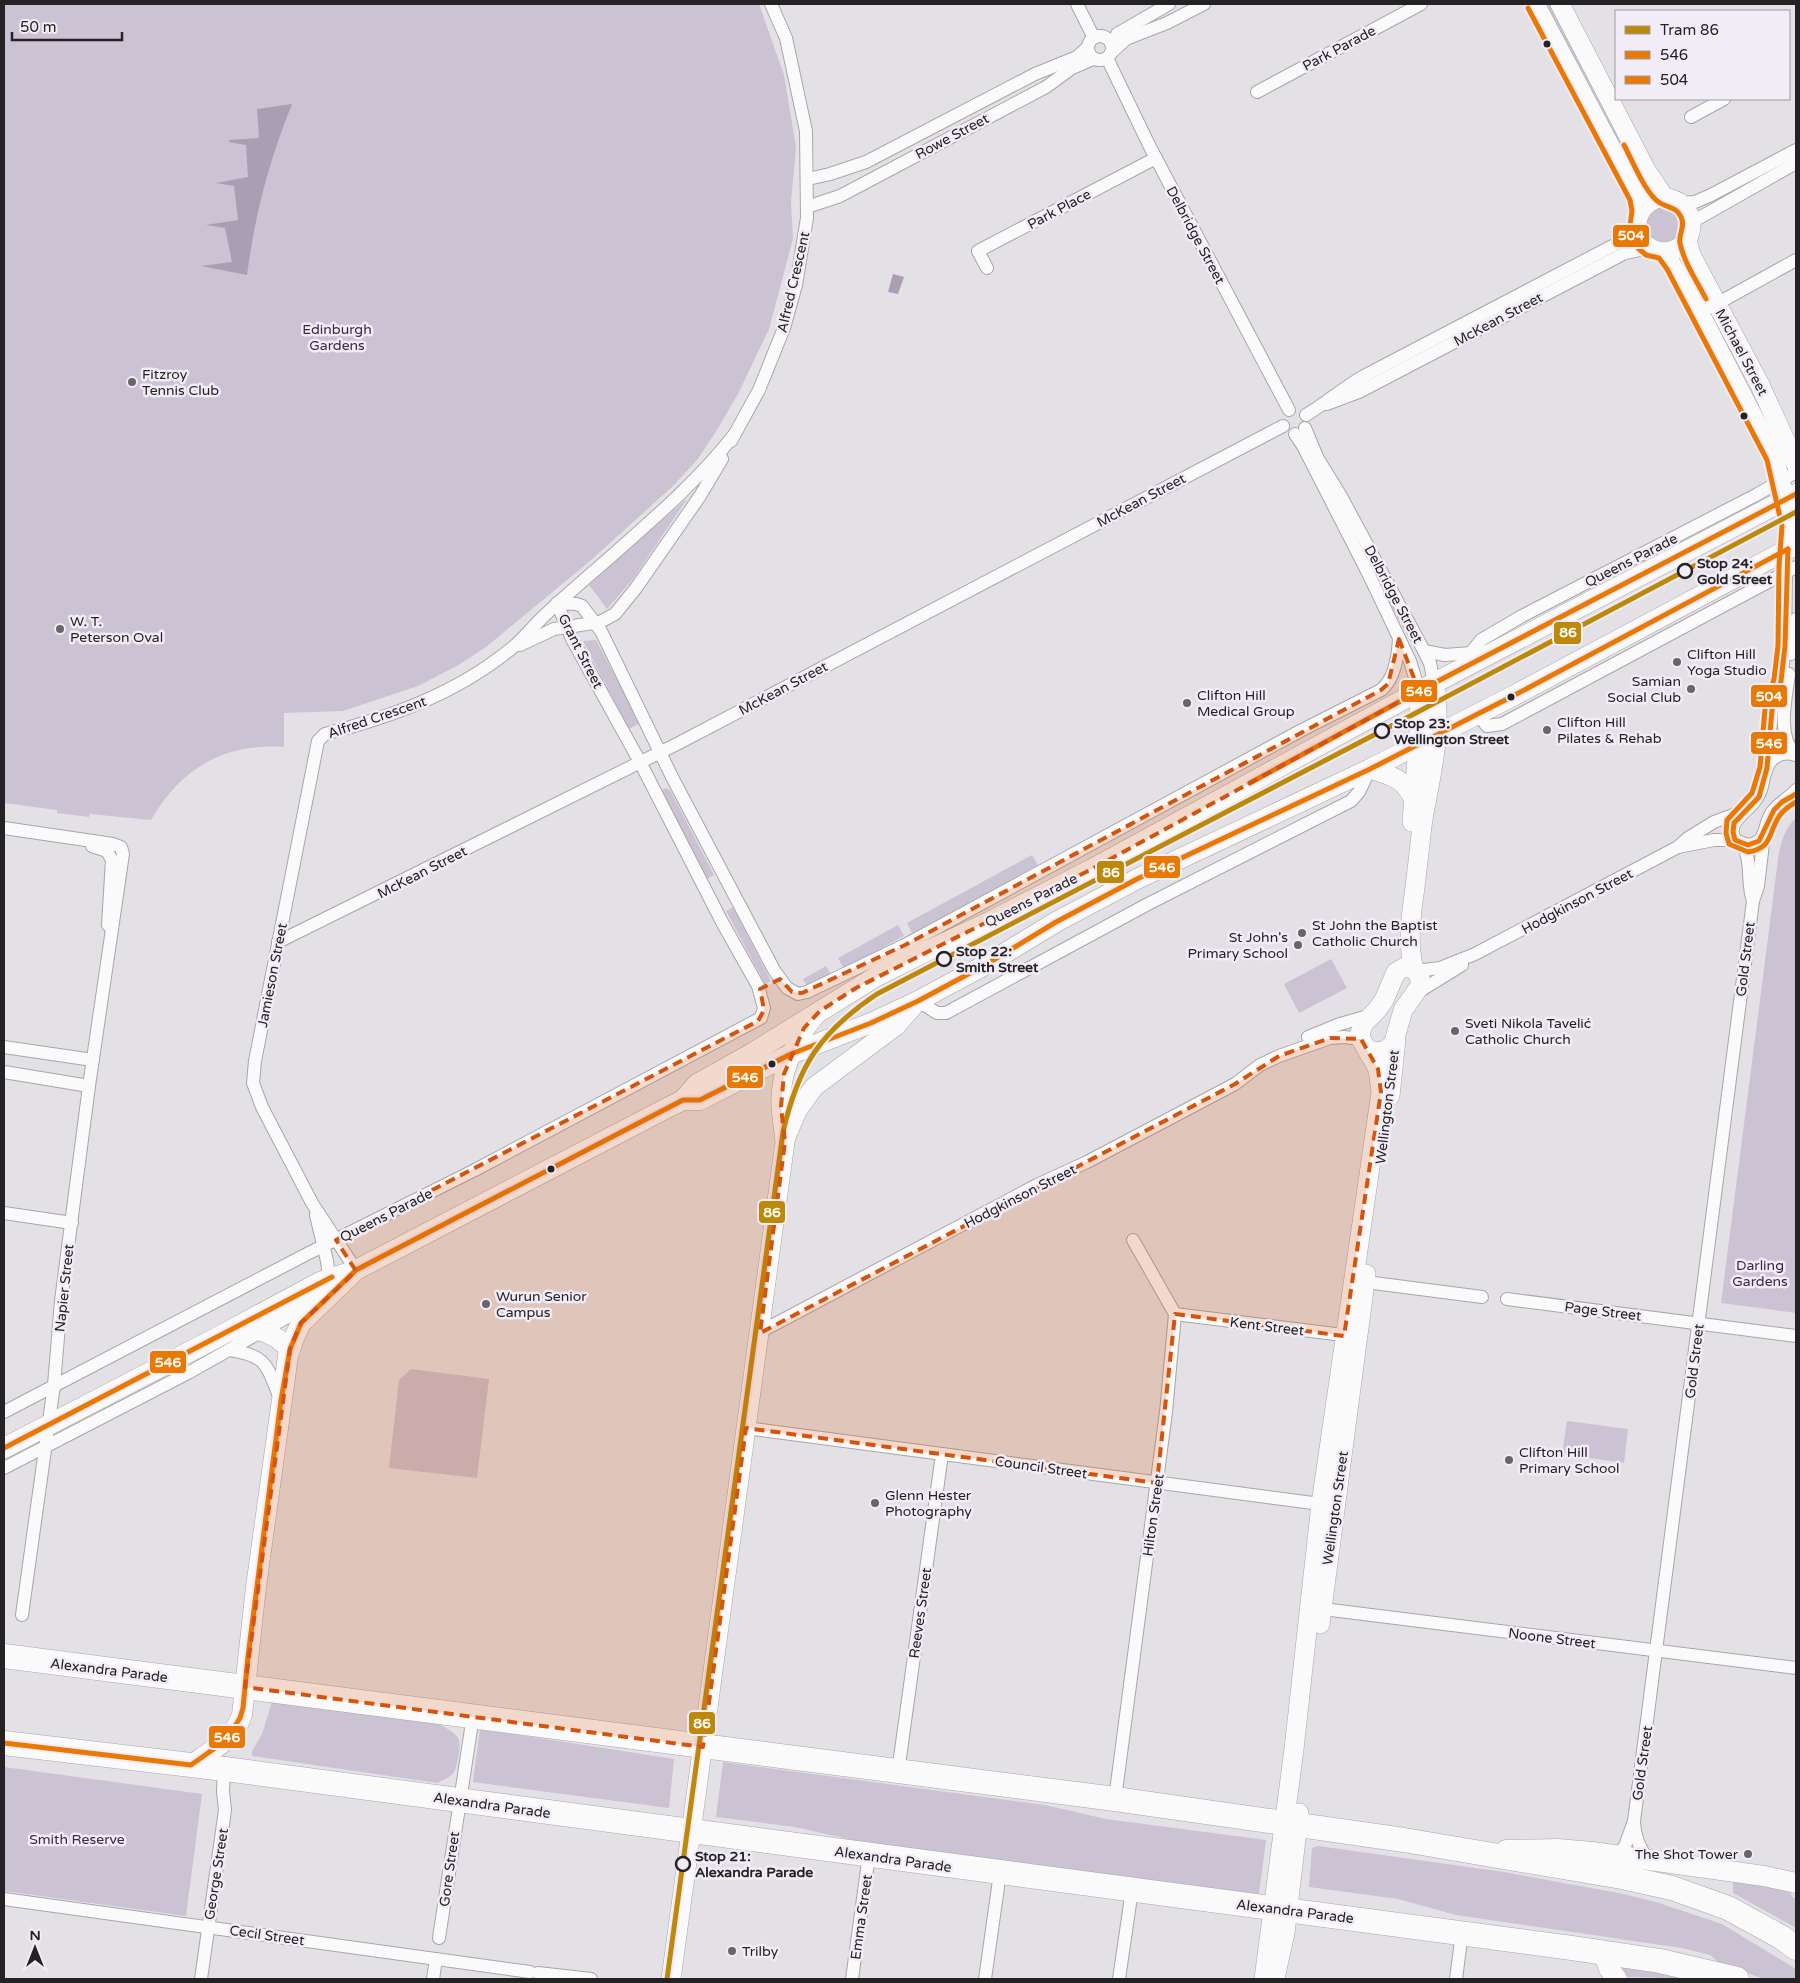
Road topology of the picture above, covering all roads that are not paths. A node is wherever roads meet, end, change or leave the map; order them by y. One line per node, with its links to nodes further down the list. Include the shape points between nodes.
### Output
1 (770, 4): 16 (street, Alfred Crescent, via 786,38 793,68 806,131)
2 (1077, 4): 8 (street)
3 (1169, 4): 8 (street, Rowe Street)
4 (1204, 4): 9 (street, via 1128,38)
5 (1421, 4): 10 (street, Park Parade)
6 (1535, 4): 19 (street, via 1637,197)
7 (1560, 4): 17 (street, via 1646,170)
8 (1095, 45): 9 (street, via 1100,60); 9 (street, Delbridge Street, via 1110,42); 16 (street, Rowe Street, via 866,162); 18 (street, Rowe Street, via 1046,87 840,196)
9 (1109, 55): 14 (street, Delbridge Street)
10 (1257, 92)
11 (1722, 100): 12 (street)
12 (1691, 117)
13 (1796, 150): 17 (street, via 1695,202)
14 (1156, 158): 23 (street, Park Place, via 978,252); 29 (street, Delbridge Street)
15 (1796, 163): 20 (street)
16 (808, 179): 18 (street, Alfred Crescent)
17 (1672, 200): 19 (street, via 1650,201); 20 (street, via 1684,206)
18 (807, 207): 33 (street, Alfred Crescent, via 800,264 784,328 759,390)
19 (1638, 218): 21 (street, via 1638,234 1643,242); 28 (street, McKean Street, via 1628,237 1620,242 1364,376)
20 (1689, 231): 21 (street, via 1681,247); 24 (street, Michael Street, via 1691,255)
21 (1657, 250): 25 (street, Michael Street); 28 (street, McKean Street, via 1625,253 1359,392)
22 (1796, 260): 24 (street)
23 (987, 268)
24 (1717, 304): 25 (street); 26 (street, Michael Street)
25 (1699, 313): 27 (street, Michael Street)
26 (1756, 377): 27 (street); 34 (street, Michael Street)
27 (1737, 386): 35 (street, Michael Street)
28 (1320, 406): 30 (street, McKean Street)
29 (1289, 410): 30 (street, via 1296,408); 31 (street, via 1282,418)
30 (1306, 414): 32 (street, via 1308,423)
31 (1283, 426): 32 (street, via 1288,432); 51 (street, McKean Street)
32 (1300, 431): 42 (street, Delbridge Street, via 1303,446); 44 (street, Delbridge Street, via 1342,498)
33 (734, 435): 38 (street, Alfred Crescent, via 678,497); 40 (street, Alfred Crescent, via 700,496 636,588 615,614)
34 (1796, 464)
35 (1790, 487): 36 (street, Michael Street); 45 (main road, Queens Parade)
36 (1792, 547): 37 (street); 47 (main road, Queens Parade)
37 (1791, 570): 47 (street, via 1502,724 1487,726); 54 (street, via 1785,646 1780,684 1772,708)
38 (557, 603): 40 (street, Grant Street, via 581,605); 41 (street, Grant Street); 43 (street, Alfred Crescent)
39 (1796, 619): 52 (street, via 1784,729)
40 (595, 623): 41 (street, Alfred Crescent); 51 (street, Grant Street)
41 (567, 627): 43 (street, Alfred Crescent, via 554,629); 53 (street, Grant Street)
42 (1400, 639): 46 (street, Delbridge Street, via 1414,670); 71 (street, Queens Parade, via 1389,682 1376,693 904,945 828,982 798,994)
43 (509, 651): 49 (street, Alfred Crescent, via 431,699)
44 (1424, 651): 45 (street, Queens Parade); 46 (street, Delbridge Street, via 1430,663)
45 (1469, 659): 46 (main road, Queens Parade)
46 (1427, 687): 48 (street, via 1438,707); 50 (street); 75 (main road, Queens Parade, via 1084,873 877,976)
47 (1477, 714): 48 (main road, Queens Parade)
48 (1437, 734): 50 (main road, Queens Parade); 70 (street, via 1410,920)
49 (321, 736): 67 (street, Jamieson Street, via 316,747)
50 (1417, 745): 55 (main road, Queens Parade); 57 (street)
51 (660, 752): 53 (street, McKean Street); 64 (street, Grant Street)
52 (1796, 755): 54 (street, via 1779,755)
53 (640, 762): 65 (street, Grant Street); 67 (street, McKean Street)
54 (1767, 768): 58 (street, via 1760,794)
55 (1370, 769): 57 (street, via 1400,780); 74 (main road, Queens Parade, via 1137,879); 74 (street, via 1351,802 1148,904 946,1013 937,1013)
56 (1794, 794): 60 (street, Gold Street, via 1773,812)
57 (1414, 800): 70 (street)
58 (1746, 810): 62 (street, via 1734,823 1732,832); 63 (street, Hodgkinson Street, via 1714,822)
59 (4, 828): 61 (street)
60 (1764, 835): 62 (street, via 1754,844); 66 (street, Gold Street)
61 (54, 836): 69 (street, Napier Street, via 103,849 110,855 113,864); 69 (street, Napier Street, via 110,843 122,848 122,871)
62 (1739, 842): 63 (street, Hodgkinson Street, via 1714,840); 66 (street, Gold Street, via 1748,857 1748,886)
63 (1678, 847): 68 (street, Hodgkinson Street)
64 (725, 879): 65 (street); 71 (street, Grant Street)
65 (705, 888): 72 (street, Grant Street)
66 (1753, 901): 100 (street, Gold Street)
67 (278, 942): 88 (street, Jamieson Street, via 253,1083 262,1107)
68 (1475, 954): 70 (street, Hodgkinson Street, via 1440,968); 73 (street, Hodgkinson Street)
69 (107, 960): 83 (street, Napier Street)
70 (1409, 970): 73 (street, via 1420,984); 77 (street)
71 (780, 979): 72 (street)
72 (760, 989): 76 (street, Grant Street)
73 (1415, 994): 78 (street, Wellington Street, via 1403,1010)
74 (917, 1002): 81 (main road, Queens Parade); 87 (street, via 896,1026 814,1087 792,1122)
75 (820, 1011): 81 (street, via 801,1033); 86 (main road, Queens Parade, via 697,1084)
76 (763, 1012): 91 (street, Queens Parade, via 758,1021)
77 (1372, 1015): 79 (street, via 1362,1026); 82 (street, Hodgkinson Street, via 1323,1031)
78 (1396, 1038): 79 (street, via 1394,1045 1386,1051 1375,1052); 95 (street, Wellington Street)
79 (1364, 1044): 82 (street, Hodgkinson Street, via 1352,1037 1330,1038); 95 (street, Wellington Street, via 1378,1069 1381,1092)
80 (4, 1047): 83 (street)
81 (791, 1054): 86 (main road, Queens Parade, via 700,1100); 87 (street, via 784,1074 781,1107)
82 (1279, 1056): 102 (street, Hodgkinson Street, via 1260,1065 1235,1084)
83 (93, 1060): 85 (street, Napier Street)
84 (4, 1072): 85 (street)
85 (89, 1086): 90 (street, Napier Street)
86 (683, 1100): 94 (main road, Queens Parade)
87 (785, 1142): 102 (street)
88 (312, 1203): 91 (street, Jamieson Street); 93 (street, Jamieson Street)
89 (4, 1213): 90 (street)
90 (72, 1223): 107 (street, Napier Street)
91 (336, 1240): 93 (street, Queens Parade); 94 (street, Jamieson Street)
92 (1133, 1240): 99 (street)
93 (323, 1246): 96 (street, Jamieson Street); 107 (street, Queens Parade)
94 (356, 1270): 96 (main road, Queens Parade)
95 (1359, 1281): 97 (street); 103 (street, Wellington Street)
96 (331, 1284): 101 (street, Queens Parade); 105 (main road, Queens Parade); 106 (main road, Queens Parade, via 301,1323)
97 (1482, 1297)
98 (1507, 1299): 100 (street, Page Street)
99 (1175, 1314): 103 (street, Kent Street); 116 (street, Hilton Street)
100 (1698, 1323): 104 (street, Page Street); 120 (street, Gold Street)
101 (264, 1330): 105 (main road, via 243,1330); 106 (main road)
102 (760, 1332): 111 (street)
103 (1351, 1336): 117 (street, Wellington Street)
104 (1796, 1336)
105 (223, 1344): 108 (street, via 263,1361); 110 (main road, Queens Parade); 112 (street, Queens Parade)
106 (290, 1349): 108 (main road)
107 (54, 1386): 109 (street, Queens Parade); 110 (street, Napier Street)
108 (281, 1400): 123 (main road)
109 (4, 1412)
110 (49, 1425): 112 (street, Napier Street); 113 (main road, Queens Parade)
111 (746, 1428): 114 (street, Council Street); 126 (street)
112 (45, 1446): 115 (street, Queens Parade); 119 (street, Napier Street)
113 (4, 1448)
114 (942, 1454): 116 (street, Council Street); 129 (street, Reeves Street)
115 (4, 1468)
116 (1157, 1483): 117 (street, Council Street); 130 (street, Hilton Street)
117 (1328, 1505): 118 (street, Wellington Street)
118 (1315, 1608): 120 (street, Noone Street); 133 (street, Wellington Street)
119 (22, 1615)
120 (1657, 1651): 122 (street, Noone Street); 132 (street, Gold Street)
121 (4, 1656): 123 (highway, Alexandra Parade)
122 (1796, 1668)
123 (245, 1687): 124 (highway, Alexandra Parade); 127 (main road, via 242,1715 235,1728 219,1745)
124 (473, 1716): 126 (highway, Alexandra Parade); 131 (street, Gore Street)
125 (4, 1743): 127 (highway, Alexandra Parade)
126 (703, 1747): 129 (highway, Alexandra Parade); 134 (street)
127 (191, 1765): 128 (highway, Alexandra Parade)
128 (224, 1769): 131 (highway, Alexandra Parade); 144 (street, George Street, via 225,1810)
129 (898, 1772): 130 (highway, Alexandra Parade)
130 (1115, 1799): 133 (highway, Alexandra Parade)
131 (459, 1800): 134 (highway, Alexandra Parade); 146 (street, Gore Street)
132 (1634, 1821): 137 (street, Gold Street, via 1625,1846); 138 (street, Gold Street, via 1637,1838)
133 (1291, 1824): 135 (highway, Alexandra Parade); 143 (street, Wellington Street)
134 (692, 1832): 136 (highway, Alexandra Parade); 153 (street)
135 (1462, 1851): 137 (main road, Alexandra Parade, via 1558,1849); 147 (highway, Alexandra Parade, via 1672,1888 1751,1920)
136 (870, 1856): 139 (highway, Alexandra Parade); 154 (street, Emma Street)
137 (1617, 1856): 138 (main road, Alexandra Parade)
138 (1649, 1861): 140 (main road, Alexandra Parade, via 1756,1874)
139 (1000, 1873): 141 (highway, Alexandra Parade); 155 (street)
140 (1796, 1884)
141 (1132, 1890): 143 (highway, Alexandra Parade); 156 (street)
142 (4, 1899): 144 (street, Cecil Street)
143 (1280, 1909): 145 (highway, Alexandra Parade); 157 (street, Wellington Street); 158 (street, Wellington Street, via 1285,1934)
144 (207, 1927): 149 (street, Cecil Street); 150 (street, George Street)
145 (1462, 1933): 148 (highway, Alexandra Parade); 159 (street)
146 (439, 1938)
147 (1796, 1948)
148 (1604, 1952): 160 (main road, via 1609,1970); 161 (highway, Alexandra Parade, via 1690,1966)
149 (436, 1959): 151 (street); 152 (street, Cecil Street)
150 (201, 1979)
151 (433, 1979)
152 (591, 1979)
153 (671, 1979)
154 (852, 1979)
155 (985, 1979)
156 (1119, 1979)
157 (1264, 1979)
158 (1275, 1979)
159 (1456, 1979)
160 (1617, 1979)
161 (1737, 1979)

